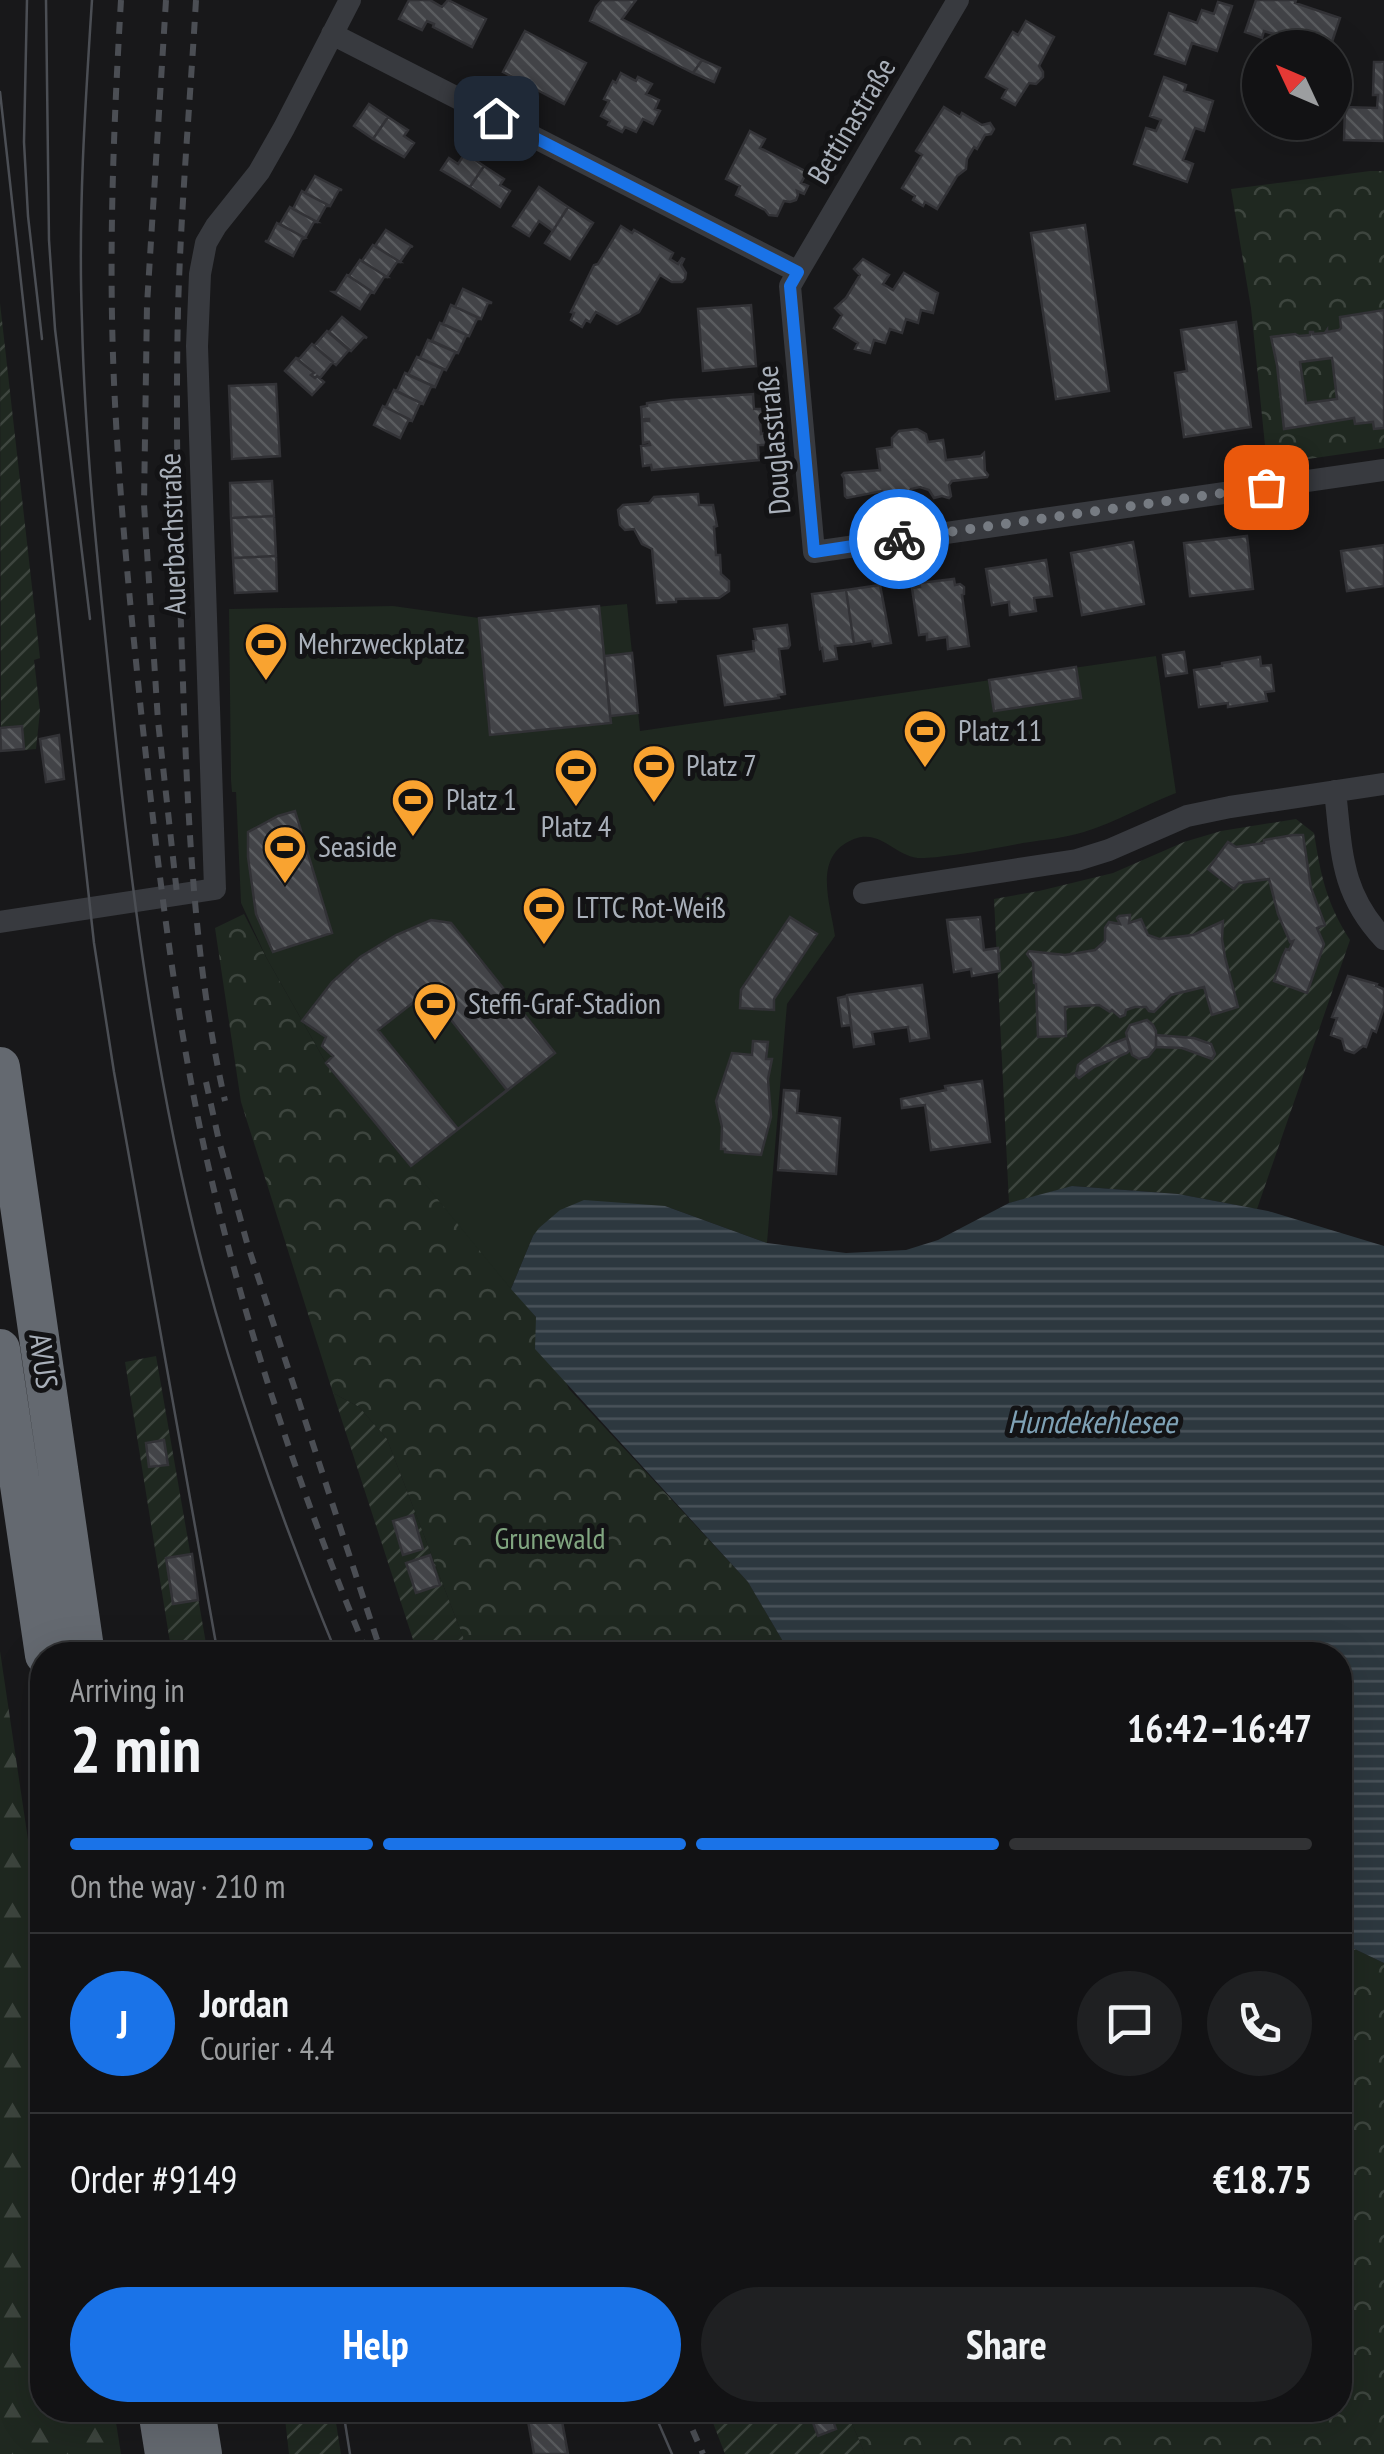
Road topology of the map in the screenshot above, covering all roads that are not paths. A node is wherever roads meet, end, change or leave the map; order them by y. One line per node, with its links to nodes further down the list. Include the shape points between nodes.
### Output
1 (350, 0): 3 (street, Auerbachstraße)
2 (958, 0): 4 (street, Bettinastraße)
3 (332, 34): 4 (street); 9 (street, Auerbachstraße, via 259,172 210,234 200,274 214,889)
4 (798, 272): 5 (street, Douglasstraße, via 790,286 814,552)
5 (1384, 470)
6 (1384, 784): 7 (street)
7 (1335, 791): 8 (street, via 1187,816 1077,860); 10 (street, via 1349,888)
8 (864, 893)
9 (0, 922)
10 (1384, 939)
11 (0, 1067): 14 (highway, AVUS)
12 (0, 1348): 13 (highway, AVUS)
13 (43, 1642)
14 (83, 1642)
15 (160, 2422): 17 (highway)
16 (197, 2422): 18 (highway)
17 (165, 2454)
18 (202, 2454)

